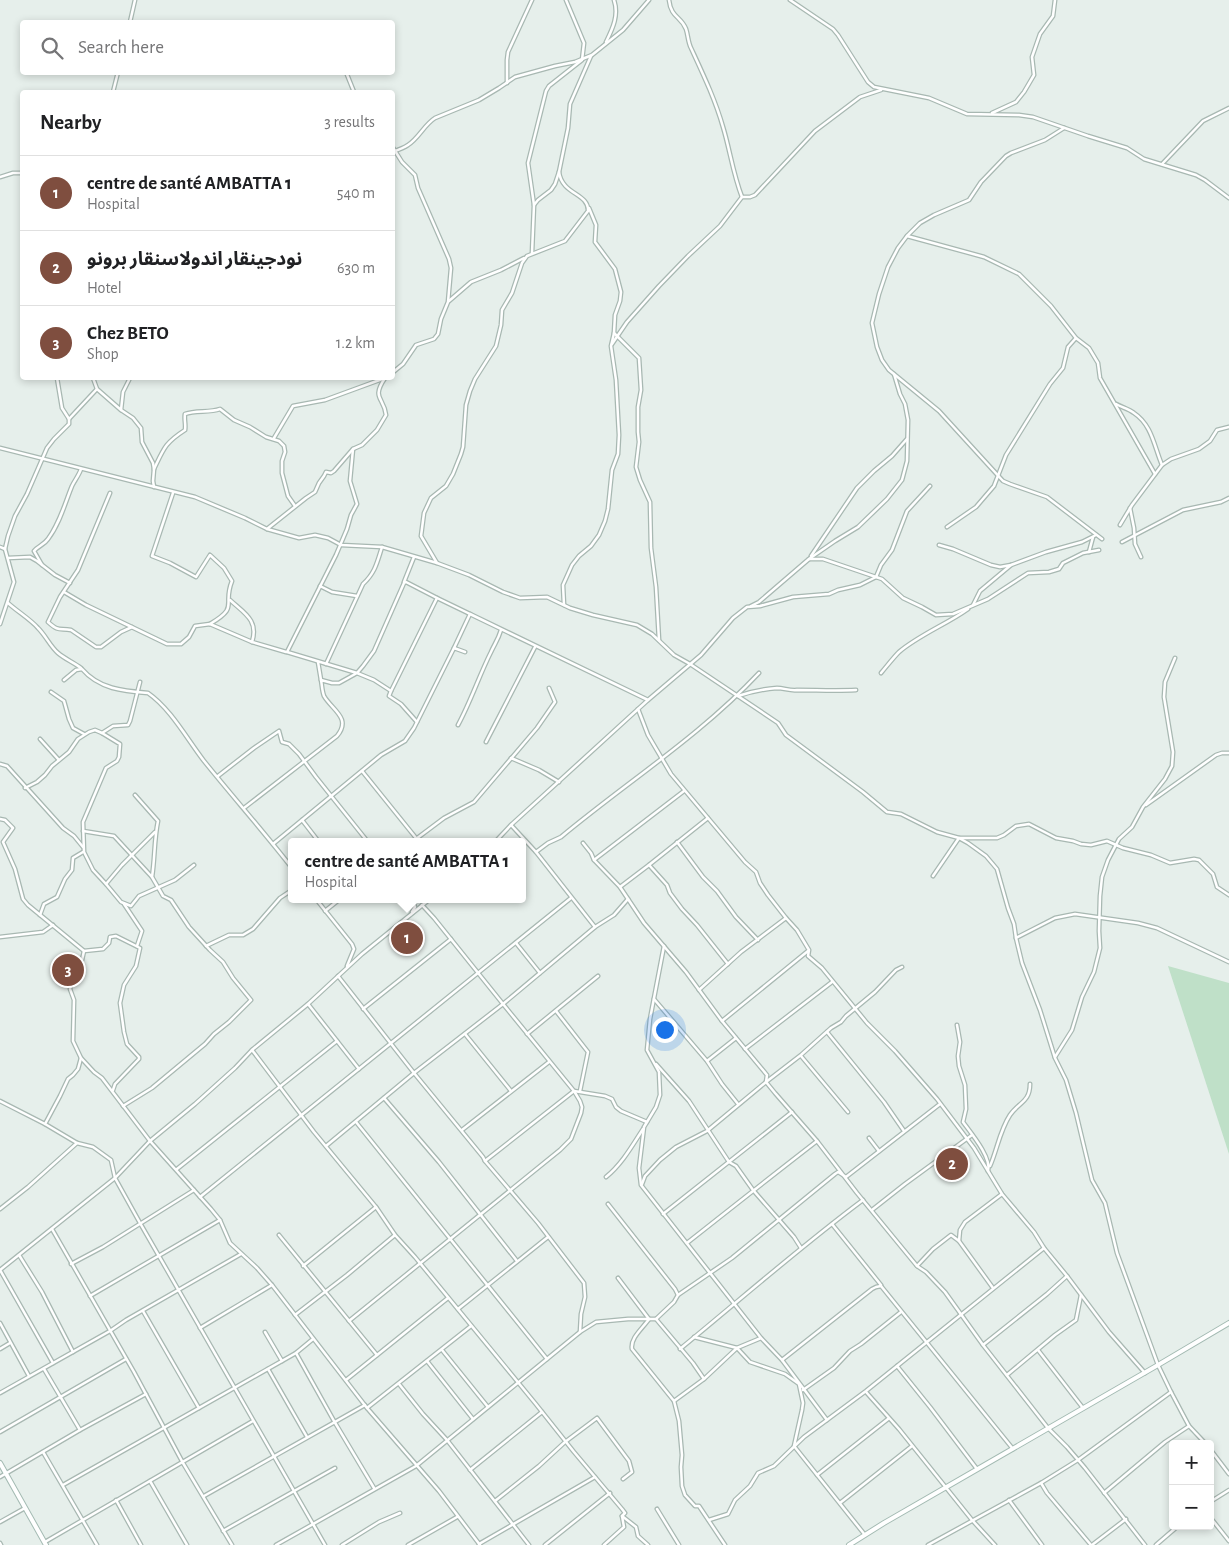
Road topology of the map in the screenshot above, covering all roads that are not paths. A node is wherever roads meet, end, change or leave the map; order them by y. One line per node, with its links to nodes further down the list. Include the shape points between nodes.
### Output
1 (135, 0): 9 (street)
2 (532, 0): 15 (street, via 508,52)
3 (566, 0): 12 (street, via 584,43)
4 (614, 0): 10 (street, via 616,17)
5 (649, 0): 10 (street, via 623,30)
6 (669, 0): 28 (street, via 671,10 686,29 715,103)
7 (790, 0): 18 (street, via 833,29 868,82)
8 (1055, 0): 20 (street, via 1054,16 1040,34 1032,58 1034,75 1013,104)
9 (130, 20)
10 (606, 43): 11 (street)
11 (592, 55): 12 (street); 25 (street, via 570,104)
12 (582, 60): 15 (street, via 517,76); 30 (street, via 546,91 528,163)
13 (117, 75): 16 (street)
14 (347, 75): 17 (street)
15 (507, 83): 22 (street, via 479,100 435,118 408,146)
16 (113, 90)
17 (353, 90)
18 (882, 90): 20 (street, via 929,98 967,114); 28 (street, via 857,98 811,134 755,195)
19 (1229, 108): 24 (street, via 1203,121)
20 (991, 114): 21 (street, via 1026,115)
21 (1064, 128): 24 (street, via 1127,148 1144,159); 32 (street, via 1045,140 1006,156 969,200 920,223)
22 (395, 152)
23 (395, 153): 35 (street, via 415,175 449,259)
24 (1162, 164): 29 (street, via 1200,177)
25 (559, 172): 30 (street, via 553,187); 31 (street, via 565,186 583,199)
26 (20, 173): 27 (street)
27 (0, 177)
28 (742, 197): 37 (street, via 720,226 659,286)
29 (1229, 198)
30 (534, 205): 33 (street)
31 (589, 208): 33 (street, via 565,241); 36 (street, via 596,226 595,242 613,265 620,284)
32 (907, 236): 38 (street, via 984,257 1019,274 1051,306); 41 (street, via 888,267 872,324 882,360)
33 (532, 254): 34 (street)
34 (525, 258): 35 (street, via 471,282); 87 (street, via 511,296 502,310 494,350 470,391 461,454 446,486 432,498 424,513 422,536)
35 (448, 302): 40 (street, via 437,337 416,345)
36 (614, 334): 37 (street); 39 (street)
37 (618, 336): 39 (street); 107 (street, via 640,363 636,467 650,502)
38 (1076, 338): 48 (street, via 1089,348 1098,363 1100,378); 61 (street, via 1068,347 1063,368 1006,455)
39 (611, 346): 99 (street, via 616,380 618,454 600,535 572,565 563,585)
40 (395, 371)
41 (894, 374): 52 (street, via 905,404); 61 (street, via 939,411)
42 (57, 380): 50 (street, via 62,408)
43 (94, 380): 47 (street)
44 (129, 380): 49 (street, via 123,392)
45 (380, 380): 53 (street, via 325,400 293,406)
46 (384, 380): 55 (street, via 378,392 386,418 362,446)
47 (97, 389): 49 (street); 50 (street)
48 (1115, 404): 57 (street, via 1134,412 1145,422); 60 (street)
49 (122, 410): 59 (street, via 141,428 142,442)
50 (69, 419): 56 (street, via 69,424 54,438)
51 (1229, 427): 57 (street, via 1217,430 1199,449 1171,458)
52 (908, 438): 86 (street, via 857,488); 86 (street, via 902,480 887,499 858,527)
53 (274, 439): 59 (street, via 220,410 191,412 185,414 185,430 165,446); 67 (street, via 284,446 282,473 288,496)
54 (0, 448): 56 (street)
55 (353, 449): 67 (street, via 334,471 326,472 315,492); 76 (street, via 350,481 357,504)
56 (41, 458): 58 (street); 80 (street, via 15,516)
57 (1162, 465): 60 (street)
58 (81, 469): 63 (street); 88 (street, via 55,529 34,552)
59 (154, 469): 63 (street)
60 (1155, 474): 68 (street)
61 (999, 476): 70 (street, via 976,507); 73 (street, via 1003,481 1047,498)
62 (930, 486): 90 (street, via 907,511 892,550)
63 (154, 487): 64 (street)
64 (173, 492): 71 (street, via 195,497); 97 (street, via 152,556 196,577 210,555 232,581)
65 (110, 493): 91 (street)
66 (1229, 498): 72 (street, via 1183,510)
67 (296, 506): 71 (street)
68 (1130, 508): 69 (street); 72 (street)
69 (1120, 526)
70 (947, 527)
71 (267, 530): 76 (street, via 299,538 322,536)
72 (1135, 534): 75 (street); 84 (street, via 1135,544)
73 (1094, 536): 74 (street); 82 (street); 89 (street)
74 (1102, 539)
75 (1122, 542)
76 (341, 545): 79 (street); 93 (street)
77 (939, 546): 89 (street, via 991,565)
78 (0, 547): 80 (street)
79 (382, 547): 83 (street); 95 (street, via 376,567)
80 (5, 549): 85 (street)
81 (1099, 550): 82 (street)
82 (1089, 552): 100 (street, via 1049,572 1028,573)
83 (414, 557): 87 (street); 92 (street)
84 (1142, 557)
85 (8, 558): 88 (street, via 30,557); 98 (street, via 14,582)
86 (809, 559): 90 (street, via 823,559); 101 (street, via 759,602)
87 (438, 563): 99 (street, via 520,598 547,597)
88 (42, 565): 91 (street)
89 (1011, 566): 100 (street, via 980,591)
90 (876, 577): 100 (street, via 903,598 936,616 953,614); 101 (street, via 829,594 794,597)
91 (70, 583): 94 (street)
92 (404, 583): 96 (street); 118 (street, via 374,651)
93 (320, 586): 95 (street, via 332,592); 111 (street)
94 (64, 592): 105 (street); 105 (street, via 48,622 57,629 71,630 101,648)
95 (357, 596): 115 (street)
96 (437, 598): 102 (street); 126 (street)
97 (229, 599): 104 (street, via 228,610); 108 (street, via 252,621)
98 (8, 604): 103 (street); 117 (street, via 39,628 56,652)
99 (564, 604): 107 (street, via 592,616 637,625)
100 (972, 606): 120 (street, via 898,653)
101 (747, 607): 116 (street)
102 (470, 614): 106 (street); 110 (street)
103 (0, 624)
104 (210, 624): 105 (street, via 195,626 181,644 165,643); 108 (street)
105 (132, 627)
106 (501, 630): 109 (street); 133 (street)
107 (660, 641): 116 (street, via 674,655)
108 (252, 642): 111 (street)
109 (535, 647): 130 (street); 137 (street)
110 (454, 648): 112 (street); 132 (street)
111 (286, 652): 114 (street)
112 (465, 652)
113 (1175, 658): 151 (street, via 1165,682 1164,697 1173,752 1172,766)
114 (318, 662): 115 (street); 122 (street)
115 (326, 664): 118 (street)
116 (690, 664): 129 (street); 130 (street)
117 (82, 669): 121 (street); 128 (street, via 110,689)
118 (357, 673): 122 (street, via 338,683); 126 (street)
119 (759, 673): 129 (street)
120 (882, 673)
121 (64, 680)
122 (321, 680): 142 (street, via 324,696 342,718 341,732)
123 (140, 682): 128 (street)
124 (549, 688): 139 (street, via 555,702)
125 (856, 690): 129 (street, via 777,688)
126 (391, 691): 132 (street, via 389,696)
127 (51, 692): 135 (street, via 64,701 73,728)
128 (137, 693): 134 (street, via 128,725 113,726); 145 (street, via 148,693 159,702)
129 (737, 697): 140 (street); 165 (street, via 778,724 786,735 887,812 901,814 937,832)
130 (648, 700): 131 (street)
131 (638, 709): 140 (street); 146 (street)
132 (417, 722): 144 (street, via 405,741)
133 (458, 725)
134 (102, 733): 135 (street, via 95,730); 157 (street, via 120,744 119,757 106,768 83,822)
135 (84, 734): 141 (street)
136 (40, 739): 141 (street)
137 (486, 742)
138 (1229, 753): 151 (street, via 1216,755)
139 (511, 758): 146 (street); 162 (street, via 474,802 444,818)
140 (661, 759): 148 (street); 173 (street, via 561,837)
141 (58, 760): 147 (street, via 45,775)
142 (304, 761): 145 (street, via 289,744 282,742 279,731); 150 (street); 152 (street)
143 (0, 764): 147 (street, via 7,766)
144 (362, 771): 150 (street); 161 (street)
145 (218, 777): 152 (street)
146 (559, 782): 156 (street)
147 (26, 788): 171 (street)
148 (684, 791): 153 (street); 175 (street)
149 (135, 795): 158 (street, via 158,821)
150 (332, 796): 155 (street); 160 (street)
151 (1143, 807): 170 (street, via 1132,827)
152 (244, 808): 169 (street)
153 (708, 818): 167 (street); 197 (street, via 756,872 760,883)
154 (0, 819): 195 (street, via 13,828 3,842 15,869 22,900)
155 (302, 820): 159 (street); 169 (street)
156 (511, 825): 163 (street); 164 (street)
157 (83, 831): 171 (street); 174 (street, via 114,836)
158 (156, 831): 174 (street); 180 (street)
159 (316, 838)
160 (365, 838)
161 (415, 838)
162 (417, 838)
163 (499, 838)
164 (523, 838)
165 (959, 838): 170 (street, via 997,838 1016,826 1029,824 1056,838 1081,844 1107,841); 179 (street); 202 (street, via 986,856 997,869)
166 (526, 841): 173 (street)
167 (677, 842): 178 (street); 204 (street)
168 (583, 843): 175 (street)
169 (273, 844): 176 (street)
170 (1115, 844): 185 (street, via 1170,863 1191,858 1199,860 1212,874 1217,887); 198 (street, via 1102,877)
171 (84, 848): 172 (street)
172 (84, 852): 181 (street, via 93,870); 195 (street, via 74,858 72,870 64,879 57,897 44,904)
173 (536, 852): 186 (street)
174 (132, 855): 180 (street); 181 (street)
175 (594, 860): 182 (street)
176 (288, 863)
177 (194, 865): 183 (street)
178 (649, 865): 182 (street); 212 (street)
179 (932, 876)
180 (152, 877): 183 (street)
181 (106, 884): 192 (street)
182 (620, 887): 187 (street)
183 (159, 888): 192 (street, via 139,896 131,906); 207 (street)
184 (288, 893): 207 (street, via 253,929 243,935 229,935)
185 (1229, 895)
186 (571, 898): 200 (street); 205 (street)
187 (628, 899): 200 (street, via 614,915); 208 (street)
188 (319, 903): 194 (street)
189 (335, 903): 194 (street)
190 (414, 903): 196 (street, via 415,907)
191 (425, 903): 193 (street)
192 (124, 904): 206 (street, via 142,931)
193 (422, 905): 196 (street); 203 (street)
194 (325, 911): 214 (street, via 354,949)
195 (40, 915): 199 (street)
196 (409, 915): 214 (street)
197 (786, 918): 204 (street); 209 (street)
198 (1099, 918): 202 (street, via 1065,914); 211 (street, via 1157,928); 239 (street, via 1100,948 1094,972 1082,996 1072,1030)
199 (52, 925): 201 (street, via 43,932); 210 (street)
200 (595, 927): 215 (street)
201 (0, 938)
202 (1016, 938): 239 (street)
203 (451, 939): 216 (street); 224 (street)
204 (758, 940): 212 (street)
205 (516, 943): 215 (street); 216 (street)
206 (137, 946): 210 (street, via 110,936 103,949); 251 (street, via 140,948 136,966 124,985 120,1004 128,1044 139,1057 115,1084)
207 (206, 946): 256 (street, via 223,962 251,1000 152,1088)
208 (664, 946): 220 (street); 221 (street)
209 (809, 950): 219 (street, via 808,956); 227 (street)
210 (84, 951): 238 (street, via 70,989 74,1000 74,1041)
211 (1229, 962)
212 (728, 964): 220 (street)
213 (902, 967): 225 (street)
214 (346, 968): 217 (street)
215 (540, 973): 223 (street)
216 (478, 974): 223 (street); 234 (street)
217 (338, 976): 222 (street); 224 (street)
218 (598, 976): 226 (street)
219 (832, 982): 225 (street); 235 (street)
220 (699, 990): 227 (street)
221 (654, 998): 240 (street, via 647,1039 647,1050); 241 (street)
222 (308, 1004): 233 (street); 236 (street)
223 (503, 1004): 230 (street); 231 (street)
224 (363, 1009): 234 (street)
225 (856, 1009): 229 (street); 255 (street)
226 (556, 1011): 231 (street); 249 (street, via 588,1052)
227 (722, 1021): 232 (street)
228 (957, 1025): 267 (street, via 959,1066 966,1085 963,1122)
229 (827, 1032): 237 (street); 266 (street)
230 (465, 1034): 244 (street); 250 (street)
231 (526, 1034): 242 (street)
232 (736, 1038): 235 (street); 241 (street)
233 (337, 1041): 243 (street); 247 (street)
234 (392, 1044): 243 (street); 244 (street)
235 (745, 1049): 245 (street, via 767,1075)
236 (252, 1050): 247 (street); 270 (street)
237 (801, 1055): 245 (street); 258 (street)
238 (81, 1058): 251 (street); 262 (street, via 78,1069 68,1079)
239 (1055, 1058): 367 (street, via 1066,1080 1092,1180 1105,1203 1117,1253)
240 (652, 1059): 261 (street, via 659,1072 660,1095); 265 (street, via 689,1101)
241 (707, 1061): 254 (street)
242 (549, 1062): 248 (street); 250 (street)
243 (360, 1069): 259 (street)
244 (414, 1073): 252 (street); 264 (street)
245 (766, 1082): 254 (street); 257 (street)
246 (1030, 1084): 277 (street, via 1028,1097 1004,1125)
247 (279, 1088): 259 (street); 278 (street)
248 (574, 1091): 249 (street); 275 (street); 285 (street, via 582,1107 571,1139)
249 (580, 1091): 261 (street, via 612,1099 621,1111)
250 (511, 1092): 264 (street)
251 (114, 1094): 256 (street)
252 (384, 1098): 260 (street); 294 (street)
253 (0, 1101): 262 (street)
254 (738, 1104): 265 (street)
255 (940, 1104): 266 (street); 269 (street)
256 (123, 1106): 270 (street)
257 (792, 1112): 271 (street); 276 (street)
258 (848, 1112)
259 (302, 1116): 273 (street); 288 (street)
260 (356, 1122): 273 (street); 304 (street)
261 (647, 1122): 263 (street)
262 (45, 1124): 272 (street)
263 (644, 1127): 280 (street, via 625,1157); 283 (street)
264 (462, 1130): 275 (street)
265 (708, 1131): 276 (street); 283 (street, via 667,1155 644,1176)
266 (904, 1131): 274 (street)
267 (972, 1135): 269 (street); 277 (street)
268 (869, 1138): 274 (street)
269 (967, 1139): 279 (street); 293 (street)
270 (150, 1141): 278 (street); 282 (street)
271 (817, 1141): 281 (street); 286 (street)
272 (77, 1143): 282 (street, via 93,1147 110,1160); 292 (street)
273 (326, 1146): 291 (street)
274 (879, 1151): 281 (street)
275 (485, 1161): 285 (street)
276 (729, 1162): 286 (street, via 736,1166); 295 (street)
277 (990, 1168): 279 (street)
278 (177, 1169): 284 (street)
279 (988, 1172): 287 (street)
280 (606, 1176)
281 (846, 1177): 289 (street); 297 (street, via 838,1172)
282 (115, 1178): 298 (street); 300 (street)
283 (641, 1185): 295 (street)
284 (194, 1190): 288 (street); 298 (street)
285 (510, 1190): 294 (street); 303 (street)
286 (753, 1190): 297 (street); 306 (street)
287 (1002, 1194): 305 (street, via 965,1222); 308 (street)
288 (200, 1197): 296 (street)
289 (863, 1200): 293 (street); 299 (street)
290 (608, 1204): 327 (street)
291 (376, 1208): 302 (street); 315 (street)
292 (0, 1209)
293 (872, 1210): 316 (street)
294 (480, 1214): 304 (street); 312 (street)
295 (663, 1214): 306 (street)
296 (220, 1220): 309 (street, via 230,1243); 311 (street)
297 (780, 1220): 307 (street); 318 (street)
298 (140, 1223): 311 (street); 313 (street)
299 (832, 1224): 307 (street); 323 (street)
300 (52, 1229): 310 (street); 313 (street)
301 (279, 1235): 315 (street)
302 (394, 1235): 314 (street); 326 (street)
303 (548, 1237): 312 (street); 346 (street, via 584,1282)
304 (450, 1239): 314 (street); 321 (street)
305 (959, 1241): 316 (street, via 951,1235); 324 (street)
306 (687, 1244): 318 (street)
307 (801, 1248): 331 (street)
308 (1044, 1248): 319 (street); 324 (street)
309 (241, 1254): 322 (street); 325 (street)
310 (19, 1255): 317 (street); 358 (street)
311 (159, 1256): 325 (street); 329 (street)
312 (517, 1261): 321 (street)
313 (71, 1264): 329 (street)
314 (420, 1264): 330 (street); 339 (street)
315 (303, 1266): 326 (street)
316 (917, 1266): 335 (street, via 936,1281)
317 (0, 1270): 366 (street)
318 (710, 1273): 327 (street); 331 (street)
319 (1067, 1276): 328 (street); 352 (street)
320 (618, 1278): 338 (street)
321 (488, 1284): 332 (street); 362 (street)
322 (272, 1285): 336 (street); 343 (street)
323 (882, 1286): 334 (street); 364 (street, via 876,1286)
324 (994, 1288): 335 (street)
325 (178, 1290): 333 (street); 343 (street)
326 (324, 1292): 336 (street); 339 (street)
327 (678, 1295): 337 (street)
328 (1081, 1295): 357 (street, via 1076,1320 1054,1334); 371 (street)
329 (90, 1296): 344 (street)
330 (448, 1298): 332 (street); 360 (street)
331 (735, 1304): 347 (street); 348 (street)
332 (458, 1309): 342 (street)
333 (142, 1311): 344 (street); 389 (street)
334 (902, 1312): 350 (street); 380 (street)
335 (961, 1314): 350 (street); 352 (street)
336 (295, 1315): 349 (street)
337 (656, 1319): 338 (street); 355 (street)
338 (649, 1320): 346 (street, via 596,1322); 386 (street, via 633,1340 632,1349)
339 (349, 1321): 360 (street)
340 (0, 1323): 351 (street)
341 (1229, 1323): 367 (street)
342 (472, 1326): 356 (street); 376 (street)
343 (200, 1328): 379 (street)
344 (110, 1332): 358 (street); 361 (street)
345 (265, 1332): 363 (street)
346 (580, 1332): 362 (street)
347 (694, 1337): 353 (street); 355 (street)
348 (761, 1338): 353 (street); 364 (street)
349 (314, 1339): 359 (street); 375 (street)
350 (926, 1342): 368 (street); 409 (street)
351 (10, 1343): 354 (street); 373 (street)
352 (983, 1345): 372 (street)
353 (737, 1348): 374 (street); 378 (street, via 750,1362 785,1374)
354 (0, 1349)
355 (680, 1349): 374 (street)
356 (442, 1350): 365 (street); 388 (street)
357 (1038, 1350): 372 (street); 391 (street)
358 (73, 1352): 366 (street)
359 (296, 1353): 363 (street); 397 (street)
360 (377, 1355): 375 (street)
361 (126, 1359): 384 (street); 385 (street)
362 (547, 1359): 376 (street)
363 (282, 1360): 369 (street)
364 (782, 1360): 378 (street)
365 (427, 1361): 377 (street); 393 (street)
366 (53, 1363): 370 (street)
367 (1158, 1365): 371 (street); 382 (street)
368 (896, 1366): 381 (street); 418 (street)
369 (267, 1368): 379 (street); 403 (street)
370 (44, 1369): 373 (street); 385 (street)
371 (1145, 1373): 391 (street)
372 (1007, 1375): 400 (street)
373 (29, 1376): 383 (street)
374 (704, 1379): 386 (street)
375 (346, 1380): 387 (street)
376 (518, 1383): 388 (street); 392 (street)
377 (400, 1384): 390 (street); 404 (street)
378 (799, 1384): 380 (street); 407 (street, via 803,1403)
379 (234, 1387): 389 (street); 396 (street)
380 (803, 1390): 395 (street)
381 (866, 1391): 394 (street); 395 (street)
382 (1171, 1392): 398 (street); 413 (street)
383 (0, 1393)
384 (146, 1394): 399 (street); 401 (street)
385 (61, 1397): 401 (street); 402 (street)
386 (674, 1401): 448 (street, via 679,1422 682,1486 685,1495)
387 (365, 1405): 390 (street); 397 (street)
388 (488, 1407): 393 (street)
389 (199, 1408): 399 (street)
390 (367, 1408): 416 (street)
391 (1083, 1408): 400 (street)
392 (542, 1412): 406 (street); 419 (street)
393 (473, 1419): 404 (street)
394 (889, 1419): 408 (street); 422 (street)
395 (827, 1420): 407 (street)
396 (253, 1421): 412 (street); 415 (street)
397 (334, 1422): 403 (street); 429 (street)
398 (1190, 1426): 405 (street); 434 (street, via 1165,1442)
399 (164, 1428): 415 (street); 428 (street)
400 (1048, 1428): 409 (street); 413 (street)
401 (80, 1430): 410 (street)
402 (0, 1432)
403 (306, 1437): 412 (street)
404 (447, 1440): 416 (street); 419 (street)
405 (1202, 1440)
406 (565, 1442): 424 (street); 425 (street, via 597,1418 629,1461 632,1472); 439 (street)
407 (794, 1446): 422 (street); 448 (street, via 774,1466 758,1473 735,1500 728,1514)
408 (912, 1446): 430 (street); 440 (street)
409 (1013, 1448): 418 (street)
410 (43, 1452): 420 (street); 428 (street)
411 (1214, 1454): 421 (street)
412 (274, 1456): 432 (street); 435 (street)
413 (1078, 1460): 427 (street); 434 (street)
414 (0, 1463): 420 (street)
415 (183, 1463): 426 (street); 435 (street)
416 (416, 1466): 429 (street); 445 (street)
417 (335, 1468): 432 (street)
418 (977, 1469): 430 (street)
419 (470, 1470): 439 (street)
420 (6, 1474): 423 (street); 441 (street)
421 (1229, 1474)
422 (817, 1475): 440 (street)
423 (0, 1477)
424 (595, 1477): 433 (street); 453 (street)
425 (624, 1479)
426 (150, 1481): 437 (street); 463 (street)
427 (1041, 1483): 438 (street); 482 (street)
428 (63, 1485): 447 (street)
429 (374, 1488): 452 (street)
430 (945, 1488): 449 (street); 456 (street)
431 (1229, 1490): 436 (street)
432 (293, 1491): 452 (street); 455 (street)
433 (610, 1493): 444 (street, via 625,1513); 472 (street)
434 (1104, 1493): 446 (street)
435 (204, 1496): 455 (street)
436 (1214, 1499)
437 (116, 1500): 447 (street); 462 (street)
438 (1009, 1500): 449 (street); 481 (street)
439 (495, 1501): 453 (street)
440 (840, 1504): 456 (street)
441 (26, 1507): 450 (street); 460 (street)
442 (657, 1509): 475 (street)
443 (400, 1513): 468 (street)
444 (622, 1516): 473 (street, via 624,1527); 474 (street, via 636,1527 638,1536)
445 (457, 1517): 469 (street); 470 (street)
446 (1126, 1519): 482 (street); 483 (street)
447 (82, 1520): 460 (street); 461 (street)
448 (709, 1520): 476 (street)
449 (972, 1520): 479 (street); 480 (street)
450 (0, 1522)
451 (1214, 1522): 459 (street)
452 (313, 1524): 458 (street); 467 (street)
453 (513, 1524): 470 (street); 471 (street)
454 (1173, 1530): 484 (street)
455 (224, 1531): 464 (street)
456 (865, 1535): 457 (street)
457 (859, 1539): 477 (street); 478 (street)
458 (283, 1541): 465 (street); 466 (street)
459 (1229, 1541)
460 (46, 1544)
461 (97, 1545)
462 (141, 1545)
463 (187, 1545)
464 (232, 1545)
465 (276, 1545)
466 (286, 1545)
467 (325, 1545)
468 (342, 1545)
469 (408, 1545)
470 (479, 1545)
471 (530, 1545)
472 (545, 1545)
473 (604, 1545)
474 (648, 1545)
475 (679, 1545)
476 (725, 1545)
477 (849, 1545)
478 (861, 1545)
479 (928, 1545)
480 (995, 1545)
481 (1042, 1545)
482 (1092, 1545)
483 (1146, 1545)
484 (1156, 1545)

